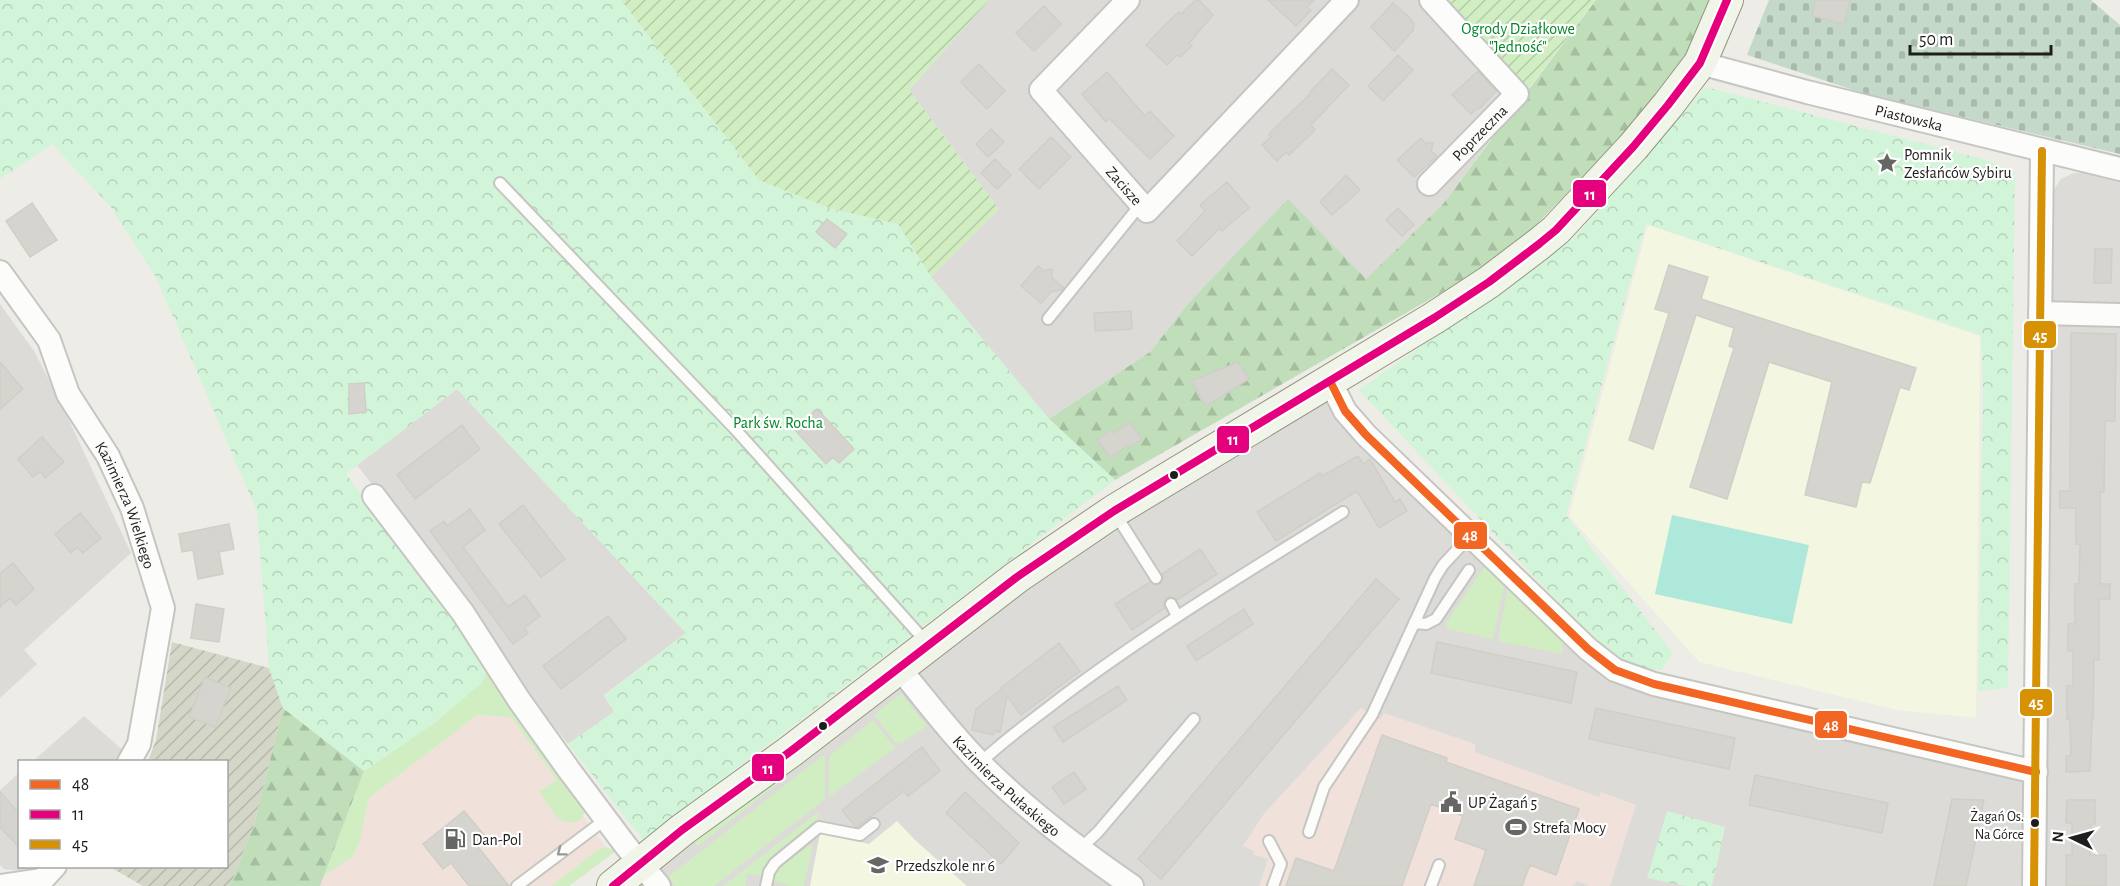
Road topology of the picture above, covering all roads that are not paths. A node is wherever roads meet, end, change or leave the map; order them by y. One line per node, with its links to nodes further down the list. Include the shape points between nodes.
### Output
1 (1128, 0): 10 (street, Zacisze, via 1041,90)
2 (1347, 0): 10 (street, Zacisze, via 1147,210)
3 (1431, 0): 9 (street, Poprzeczna, via 1517,94)
4 (1727, 0): 5 (street)
5 (1700, 63): 6 (street, Piastowska); 15 (street, via 1633,147 1556,230 1462,300)
6 (2042, 151): 7 (street, Piastowska); 12 (street)
7 (2120, 169)
8 (500, 183): 25 (lane, via 735,429)
9 (1430, 184)
10 (1141, 204): 14 (lane)
11 (0, 272): 28 (street, Kazimierza Wielkiego, via 48,340 68,394 108,456 132,508 163,608 139,744)
12 (2040, 313): 13 (street); 30 (street)
13 (2120, 315)
14 (1048, 318)
15 (1330, 381): 17 (street); 19 (street, via 1345,411 1366,435)
16 (374, 496): 31 (street, via 463,612 519,700)
17 (1114, 512): 21 (lane); 25 (street, via 1017,577)
18 (1343, 512): 23 (lane)
19 (1470, 536): 24 (lane, via 1443,565); 30 (street, via 1588,649 1627,675)
20 (1469, 570): 24 (lane, via 1436,619 1426,624)
21 (1156, 578)
22 (1171, 604): 23 (lane)
23 (1177, 616): 29 (lane, via 1101,668)
24 (1414, 623): 33 (lane, via 1372,715 1324,787)
25 (929, 645): 26 (street)
26 (899, 669): 29 (street, Kazimierza Pułaskiego); 38 (street, via 682,830)
27 (1194, 719): 35 (lane)
28 (130, 760)
29 (980, 763): 35 (street, Kazimierza Pułaskiego)
30 (2036, 772): 46 (street)
31 (606, 819): 38 (street); 40 (lane, one-way to 40)
32 (874, 824): 42 (lane, via 860,835 819,827 775,863)
33 (1310, 832)
34 (1269, 841): 44 (lane, via 1281,864)
35 (1079, 849): 43 (street, Kazimierza Pułaskiego)
36 (1439, 865): 45 (lane)
37 (54, 868): 39 (street, via 42,880)
38 (650, 875): 41 (street)
39 (1, 886)
40 (517, 886)
41 (613, 886)
42 (766, 886)
43 (1132, 886)
44 (1273, 886)
45 (1431, 886)
46 (2034, 886)

